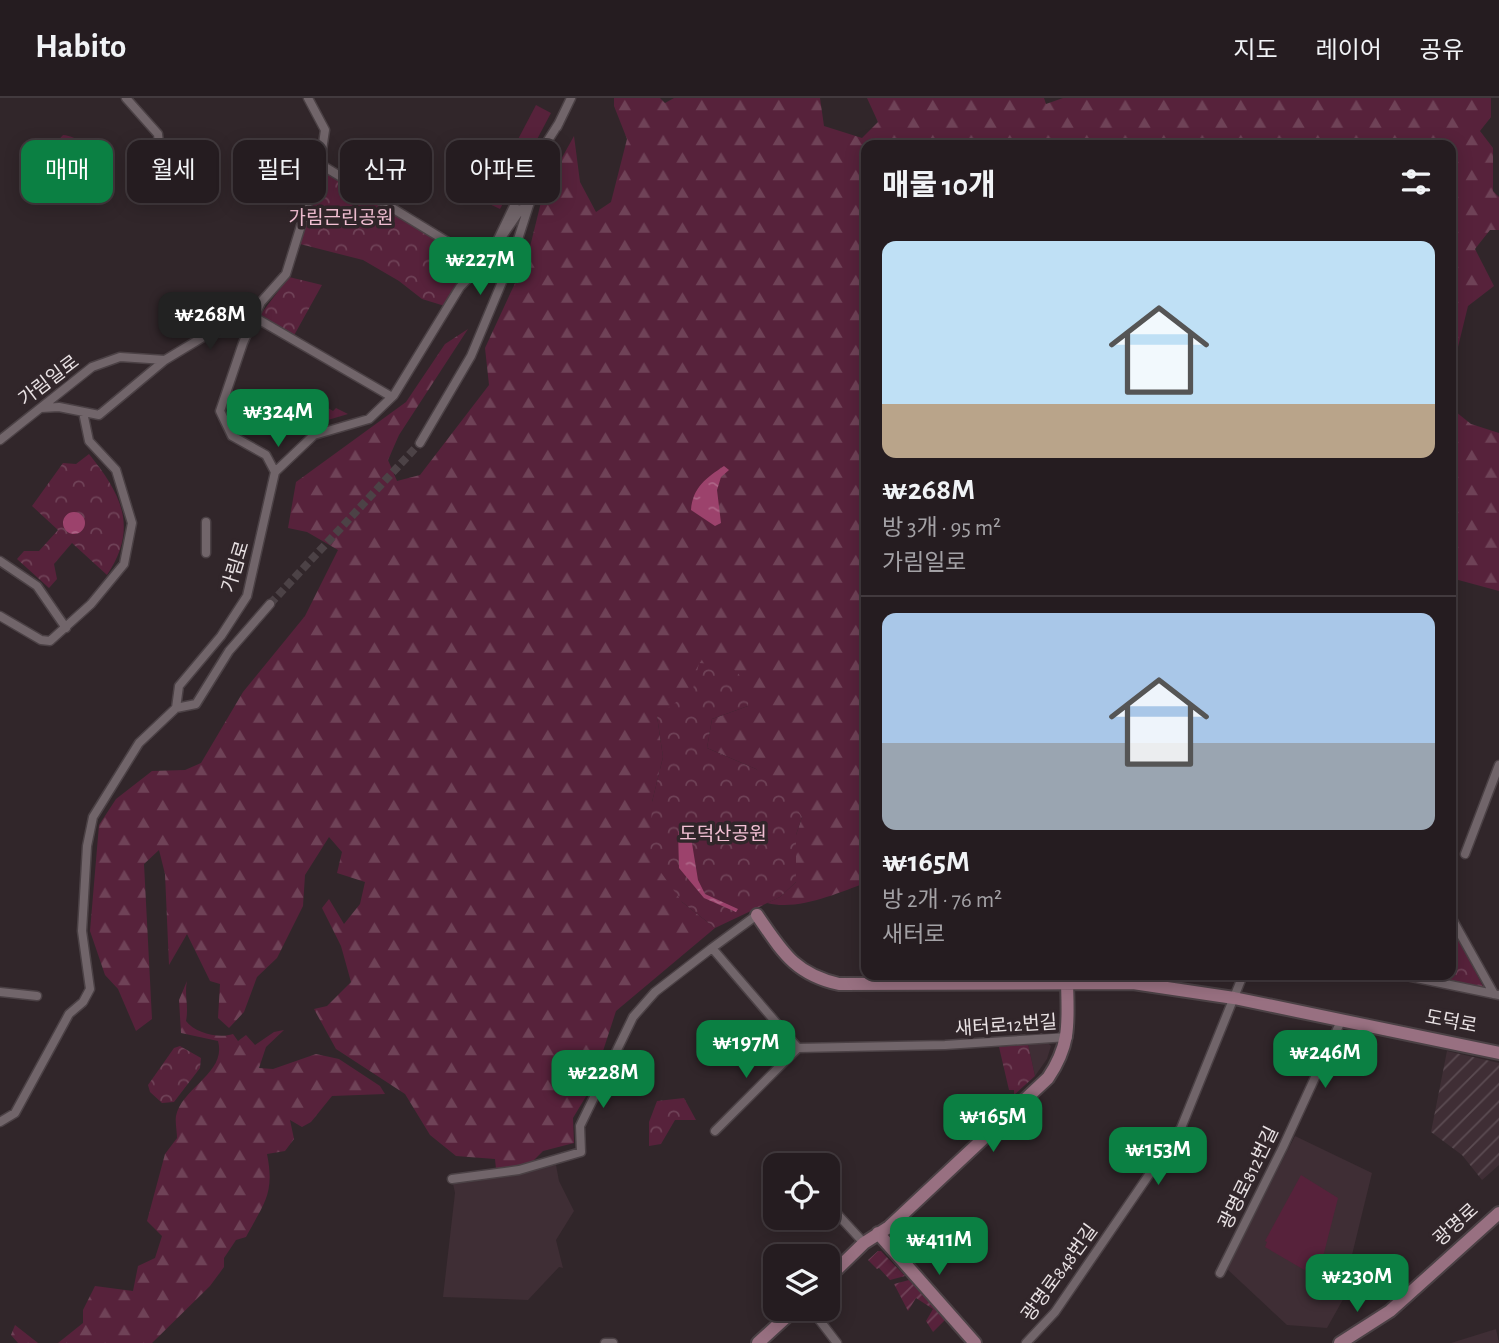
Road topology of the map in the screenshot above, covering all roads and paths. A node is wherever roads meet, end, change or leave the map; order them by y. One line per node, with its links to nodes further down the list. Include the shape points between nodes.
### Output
1 (126, 98): 5 (street)
2 (307, 98): 6 (street, via 325,130)
3 (571, 98): 4 (street)
4 (559, 123): 9 (street); 10 (street)
5 (159, 140)
6 (324, 140)
7 (326, 168): 10 (street, via 480,261)
8 (308, 203): 11 (street, via 286,274)
9 (527, 209): 10 (street, via 521,209); 18 (street, via 471,356)
10 (489, 256): 14 (street, via 460,287)
11 (261, 302): 12 (street); 13 (street)
12 (254, 317): 14 (street); 19 (street, via 220,411 232,436 266,455)
13 (164, 360): 15 (street, 가림일로, via 120,357 92,368); 16 (street, via 99,415)
14 (392, 397): 19 (street, via 369,419 314,435)
15 (38, 409): 16 (street); 17 (street, 가림일로)
16 (83, 412): 25 (street, via 89,442 116,470 132,523 124,564)
17 (0, 440)
18 (420, 443)
19 (275, 472): 26 (street, 가림로, via 247,596 179,686)
20 (206, 523): 21 (street)
21 (206, 553)
22 (0, 561): 25 (street, via 37,586)
23 (270, 604): 26 (street, 가림로, via 229,651 196,704)
24 (0, 616): 25 (street, via 41,640 50,641)
25 (66, 628)
26 (176, 708): 45 (street, via 139,743 93,817 82,932 90,989 69,1014 15,1113)
27 (1499, 765): 28 (street)
28 (1465, 854)
29 (757, 915): 31 (street); 32 (street, 도덕로, via 785,956 820,980 839,984)
30 (1456, 925): 38 (street)
31 (712, 948): 43 (street); 47 (street, via 655,992 633,1017 580,1126 581,1152 519,1170)
32 (1023, 980)
33 (1069, 980): 42 (street)
34 (1085, 980): 40 (street, 도덕로)
35 (1241, 980): 40 (street, 광명로848번길)
36 (1429, 980): 38 (street)
37 (0, 992): 39 (street)
38 (1496, 994)
39 (37, 996)
40 (1234, 998): 41 (street, 도덕로); 61 (street, 광명로848번길, via 1181,1128 1055,1312)
41 (1341, 1021): 44 (street, 도덕로); 53 (street, 광명로812번길)
42 (1068, 1037): 43 (street, 새터로12번길); 50 (street, via 1059,1063 1038,1090)
43 (798, 1048): 46 (street)
44 (1499, 1054)
45 (0, 1122)
46 (715, 1131)
47 (452, 1180)
48 (1499, 1213): 62 (street, 광명로, via 1390,1311)
49 (840, 1217): 51 (street)
50 (878, 1233): 51 (street); 60 (street)
51 (864, 1243): 52 (street)
52 (840, 1266)
53 (1220, 1273)
54 (782, 1321): 58 (street)
55 (820, 1321): 59 (street)
56 (605, 1343): 57 (street)
57 (613, 1343)
58 (758, 1343)
59 (837, 1343)
60 (975, 1343)
61 (1026, 1343)
62 (1342, 1343)

